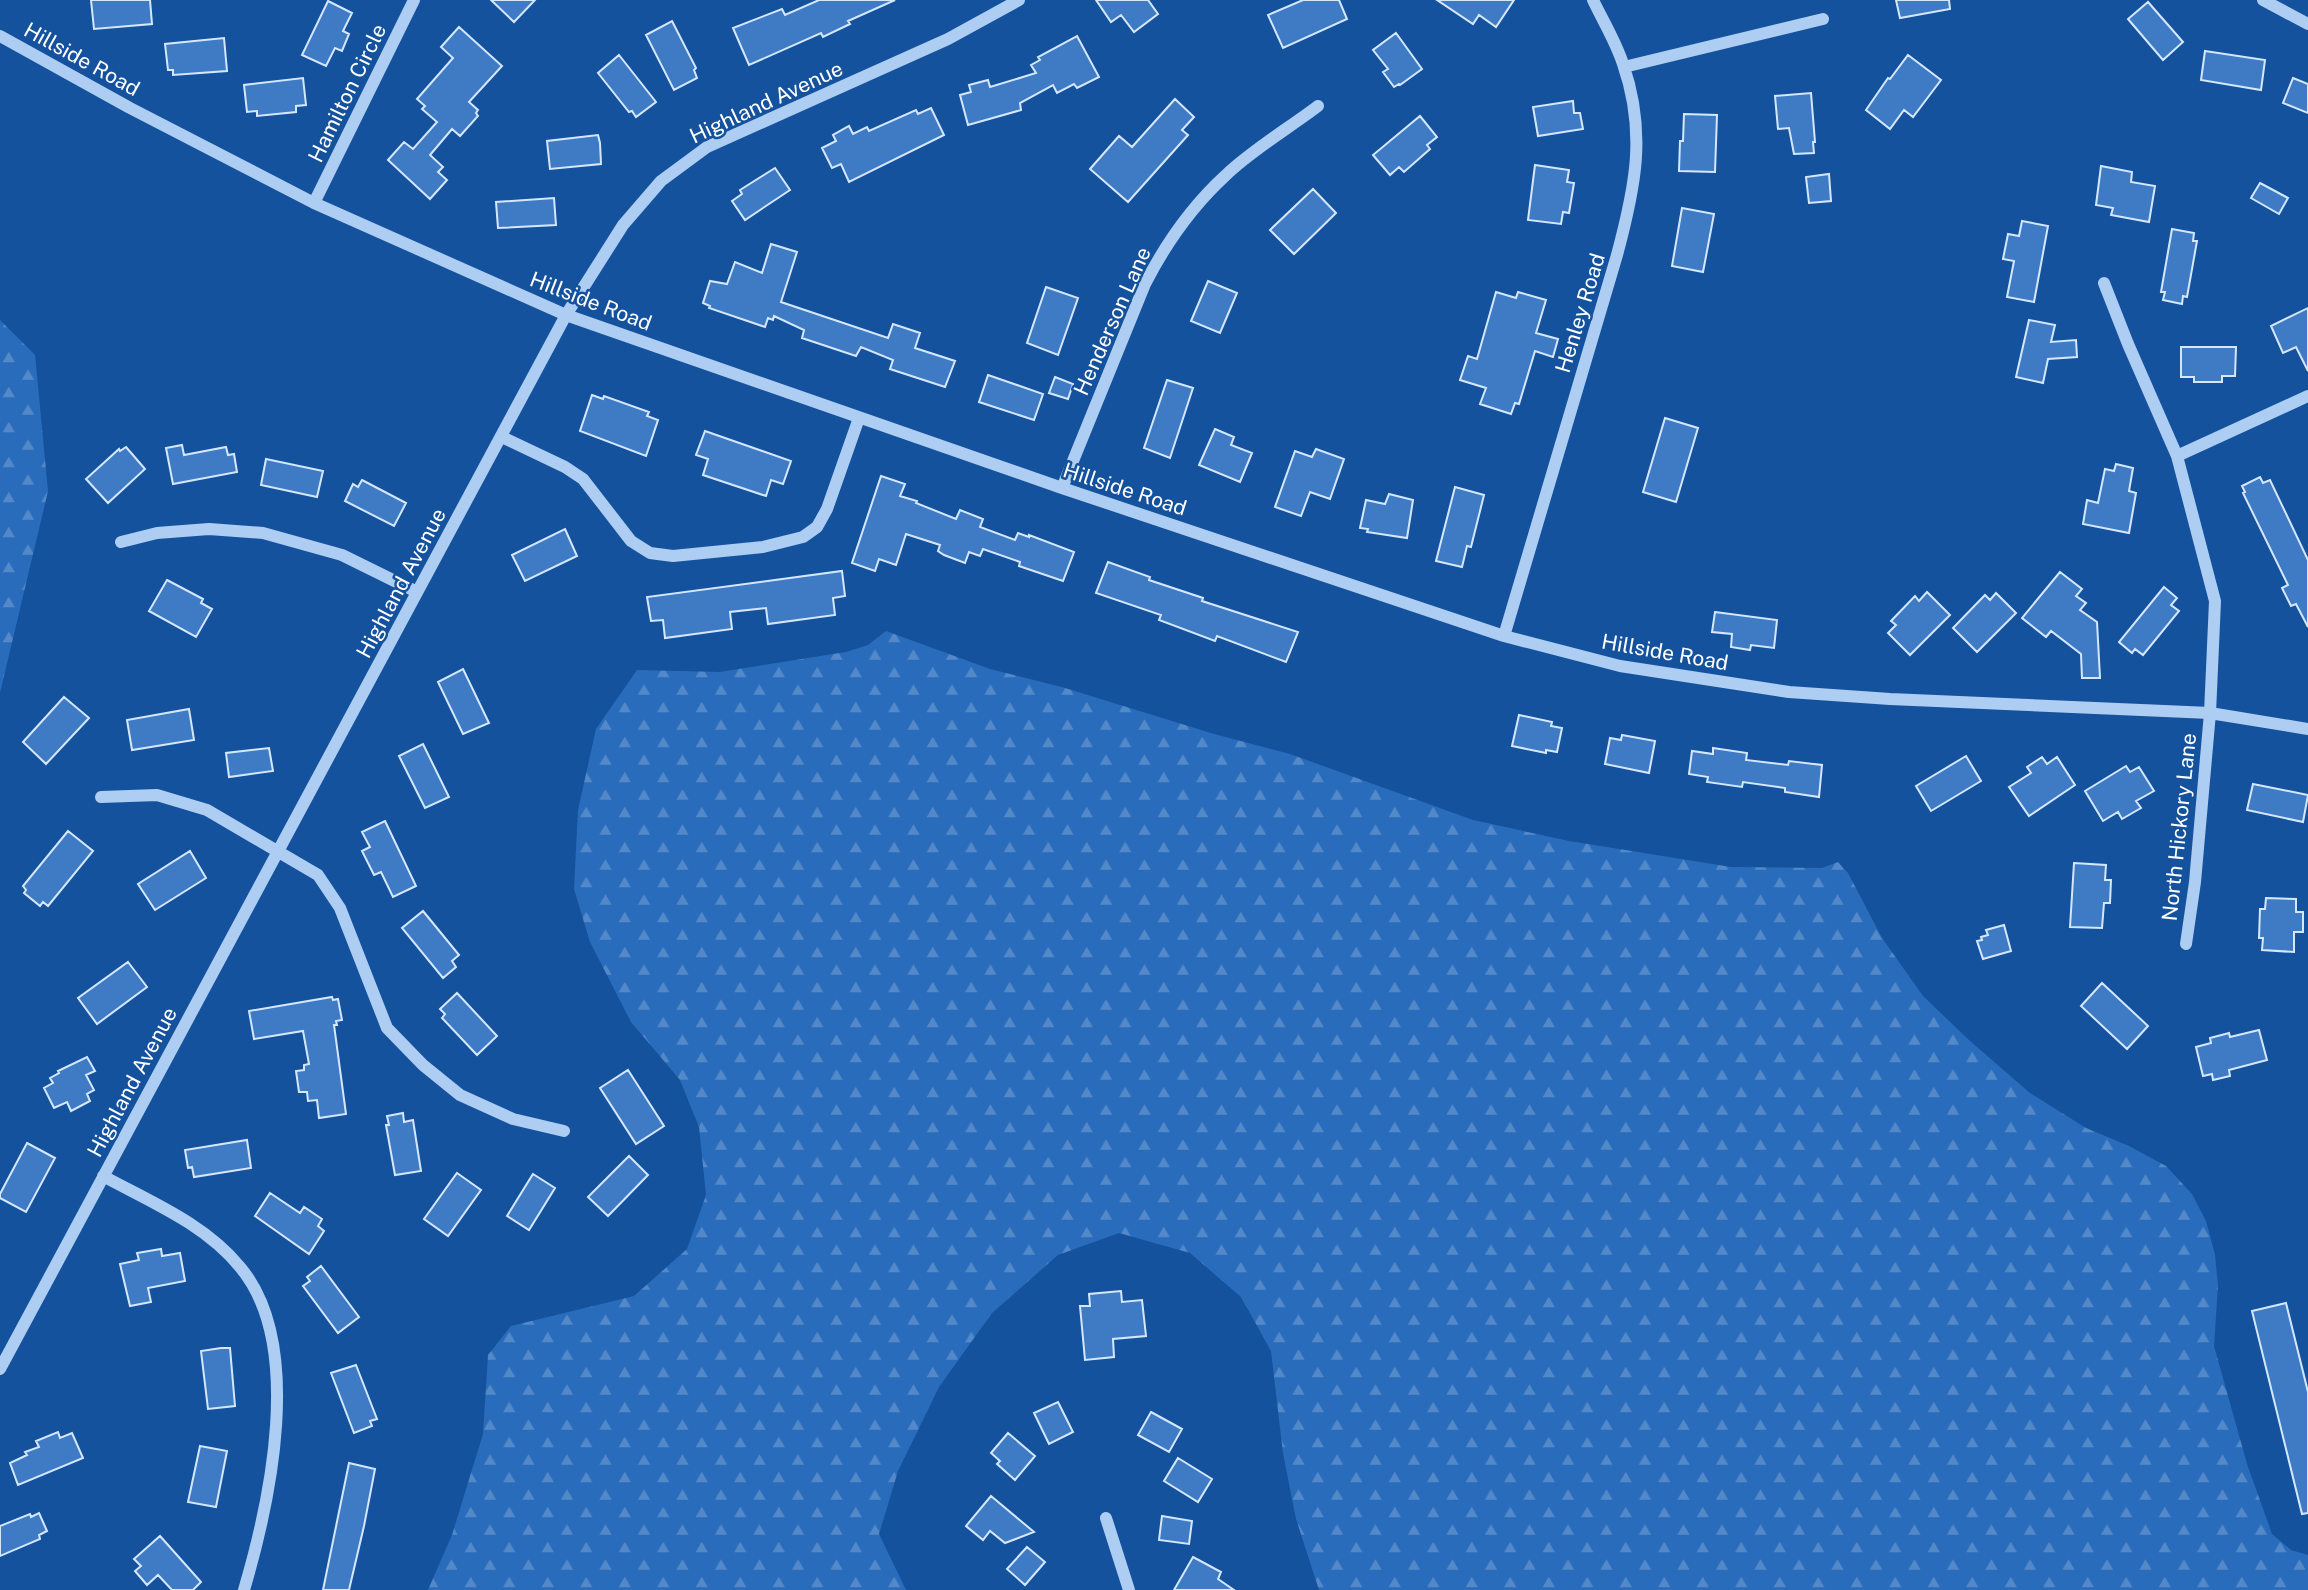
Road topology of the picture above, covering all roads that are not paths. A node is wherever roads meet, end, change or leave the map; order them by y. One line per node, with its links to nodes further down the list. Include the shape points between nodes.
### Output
1 (414, 0): 10 (street, Hamilton Circle)
2 (1019, 0): 12 (street, Highland Avenue, via 948,39 707,147 661,181 623,225)
3 (1593, 0): 8 (street, Henley Road)
4 (2263, 0): 6 (street)
5 (1823, 19): 8 (street)
6 (2308, 24)
7 (0, 36): 10 (street, Hillside Road)
8 (1624, 67): 20 (street, Henley Road, via 1636,123 1631,204)
9 (1318, 106): 17 (street, Henderson Lane, via 1227,174 1181,223 1145,284)
10 (314, 203): 12 (street, Hillside Road)
11 (2104, 283): 16 (street, North Hickory Lane)
12 (566, 315): 14 (street, Hillside Road); 15 (street, Highland Avenue)
13 (2308, 396): 16 (street)
14 (859, 418): 15 (street, via 817,527 803,537 763,547 673,556 650,553 631,541 583,479); 17 (street, Hillside Road)
15 (502, 437): 19 (street, Highland Avenue)
16 (2177, 456): 21 (street, North Hickory Lane, via 2215,601)
17 (1062, 488): 20 (street, Hillside Road)
18 (121, 542): 19 (street, via 157,533 209,529 264,533 342,555)
19 (416, 592): 24 (street, Highland Avenue)
20 (1504, 636): 21 (street, Hillside Road, via 1620,666 1789,692)
21 (2210, 713): 22 (street, Hillside Road); 25 (street, North Hickory Lane)
22 (2308, 729)
23 (101, 797): 24 (street, via 157,795 207,810)
24 (279, 852): 26 (street, via 318,875 340,908 387,1028 423,1065 460,1095 513,1119); 27 (street, Highland Avenue)
25 (2186, 944)
26 (564, 1131)
27 (103, 1176): 28 (street, Highland Avenue); 30 (street, via 216,1242 255,1291 273,1337 277,1394 272,1474)
28 (0, 1369)
29 (1106, 1518): 31 (street)
30 (244, 1590)
31 (1129, 1590)

